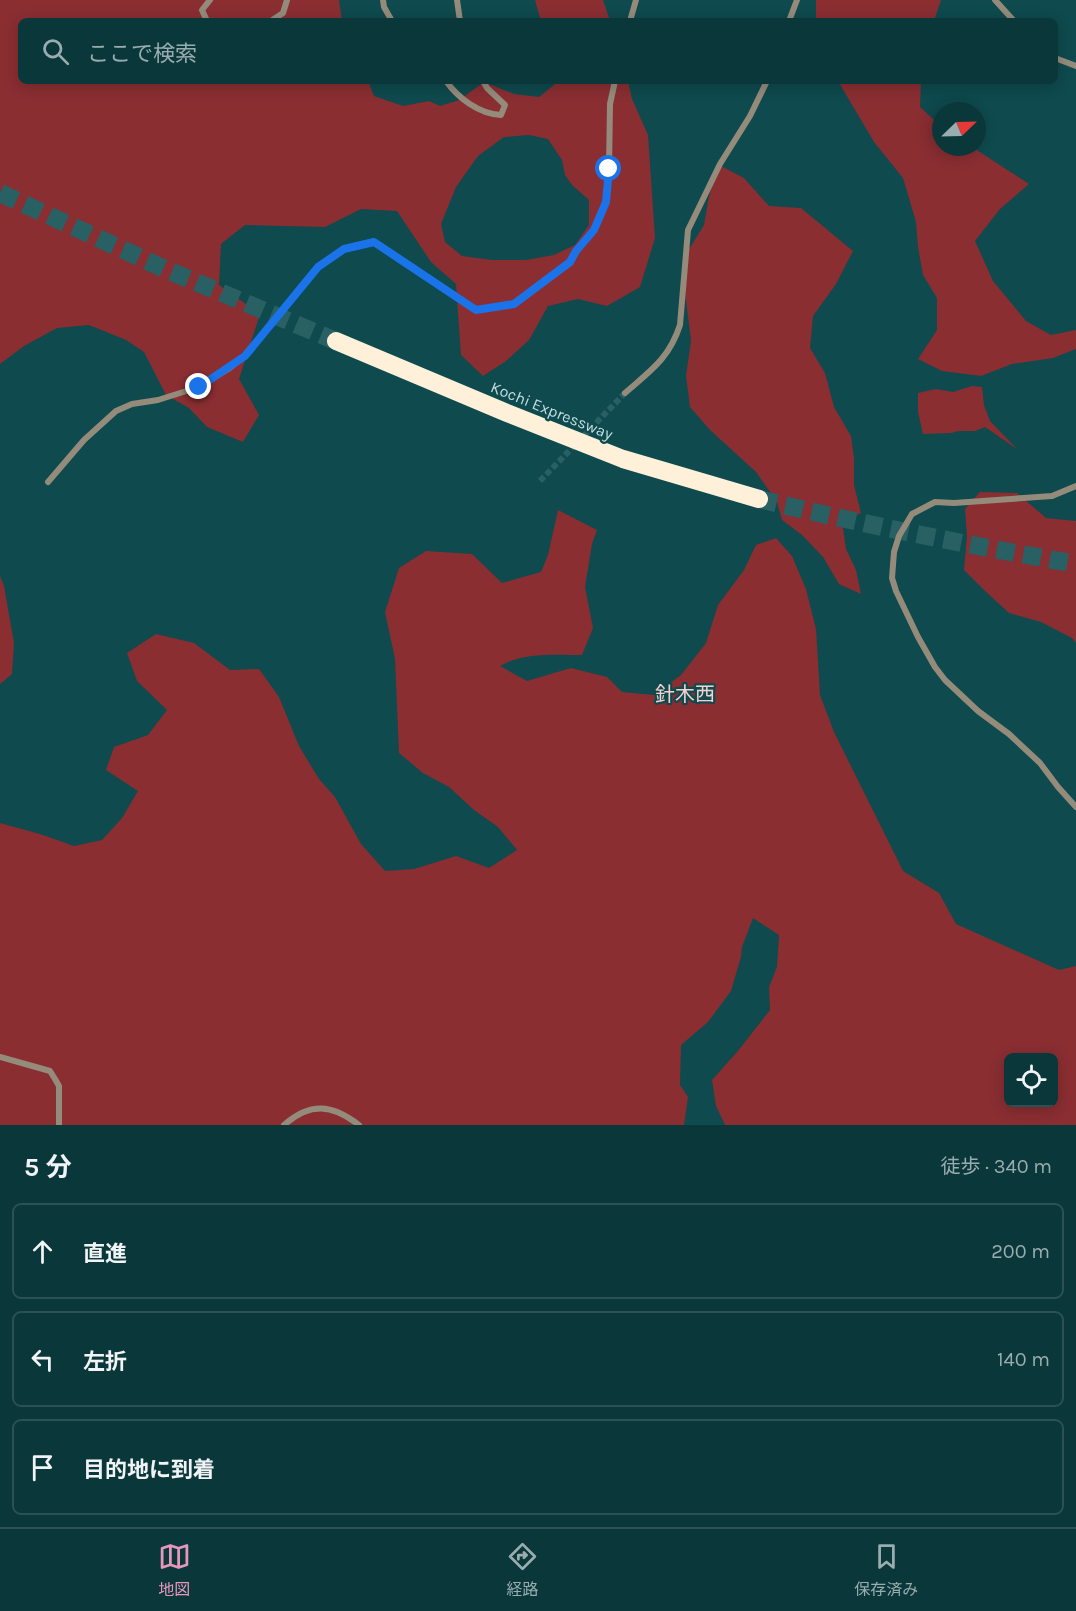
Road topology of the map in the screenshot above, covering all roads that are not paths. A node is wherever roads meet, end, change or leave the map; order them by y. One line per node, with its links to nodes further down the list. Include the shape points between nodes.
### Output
1 (210, 0): 8 (street, via 202,10)
2 (287, 0): 9 (street, via 283,13)
3 (383, 0): 10 (street)
4 (457, 0): 11 (street)
5 (636, 0): 12 (street)
6 (797, 0): 13 (street)
7 (995, 0): 14 (street)
8 (206, 18)
9 (276, 18)
10 (390, 18)
11 (460, 18)
12 (631, 18)
13 (790, 18)
14 (1011, 18)
15 (1058, 59): 16 (street)
16 (1076, 66)
17 (448, 84): 18 (street, via 471,105 491,115 501,115 505,105)
18 (485, 84)
19 (614, 84): 23 (street, via 606,202 594,230 570,262 514,304 476,310 374,242 344,249 318,267 245,356 199,387 116,411 84,440)
20 (766, 84): 22 (street, via 688,230 677,335 661,363)
21 (336, 341): 25 (highway, Kochi Expressway, via 623,459)
22 (625, 393)
23 (48, 482)
24 (1076, 486): 26 (street, via 1053,496 935,502 912,514 899,536 892,578 918,637 945,680 1040,763)
25 (759, 499)
26 (1076, 807)
27 (0, 1057): 28 (street, via 50,1071 59,1086)
28 (58, 1125)
29 (284, 1125): 30 (street, via 296,1115 315,1109 332,1109)
30 (359, 1125)

